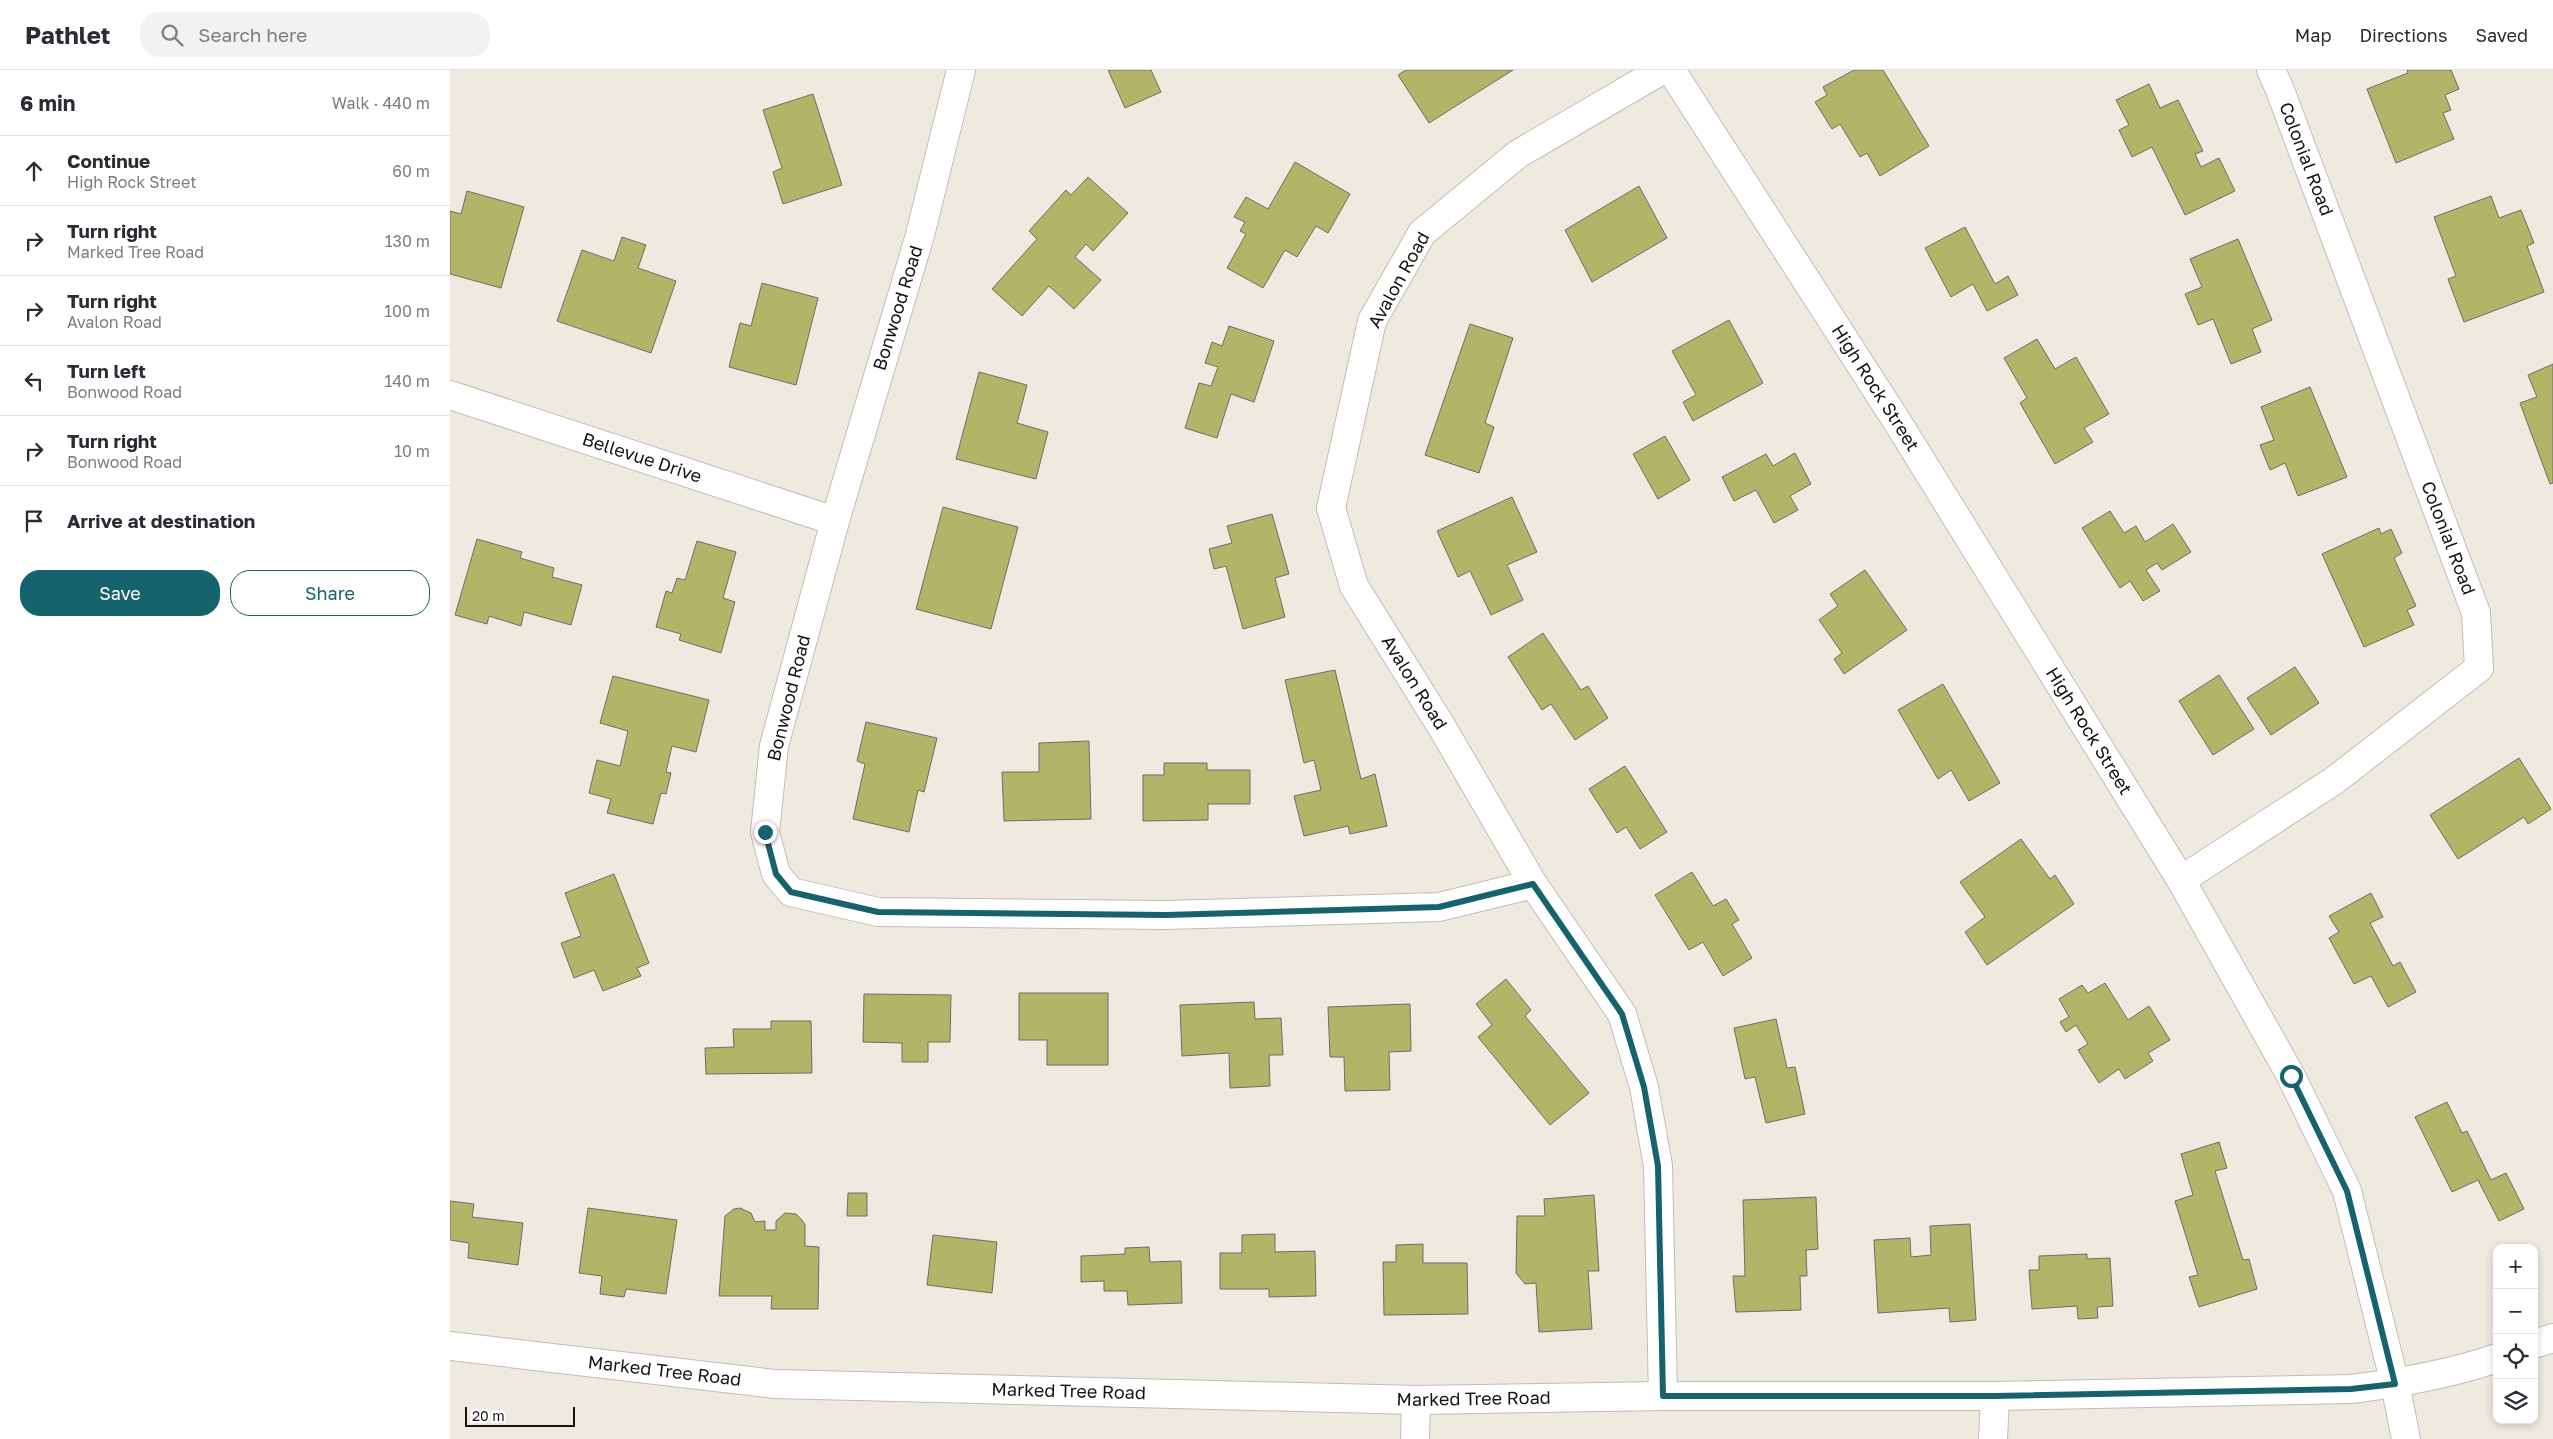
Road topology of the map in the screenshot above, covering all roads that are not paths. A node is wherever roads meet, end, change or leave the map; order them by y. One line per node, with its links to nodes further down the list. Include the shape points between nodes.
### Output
1 (961, 70): 6 (street, Bonwood Road, via 920,235)
2 (1662, 70): 8 (street, Avalon Road, via 1518,154 1422,233 1372,321 1331,508 1354,586 1443,729)
3 (1670, 70): 7 (street, High Rock Street, via 1898,423)
4 (2270, 70): 7 (street, Colonial Road, via 2476,613 2479,668 2335,780)
5 (450, 395): 6 (street, Bellevue Drive)
6 (835, 521): 8 (street, Bonwood Road, via 774,746 765,832 776,874 791,892 878,912 1166,915 1439,907)
7 (2181, 880): 13 (street, High Rock Street, via 2291,1076 2347,1191)
8 (1533, 884): 14 (street, Avalon Road, via 1622,1014 1644,1087 1658,1166)
9 (2553, 1338): 10 (street)
10 (2538, 1343)
11 (450, 1346): 16 (street, Marked Tree Road, via 776,1384)
12 (2493, 1359): 13 (street, Marked Tree Road)
13 (2395, 1384): 15 (street, Marked Tree Road, via 2351,1389); 19 (street, High Rock Street)
14 (1663, 1396): 15 (street, Marked Tree Road); 16 (street, Marked Tree Road)
15 (1995, 1396): 18 (street)
16 (1416, 1400): 17 (street)
17 (1415, 1439)
18 (1993, 1439)
19 (2406, 1439)

